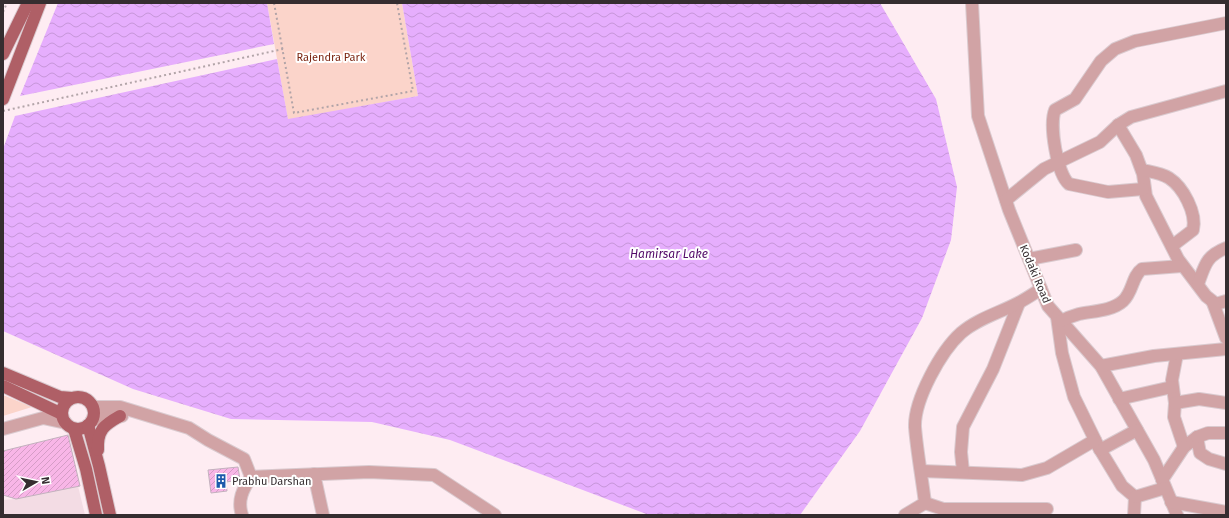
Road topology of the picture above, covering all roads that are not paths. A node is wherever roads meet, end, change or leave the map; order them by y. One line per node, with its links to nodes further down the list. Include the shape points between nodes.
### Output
1 (28, 3): 5 (main road)
2 (40, 3): 7 (main road)
3 (972, 3): 12 (street, Kodaki Road, via 978,116)
4 (1226, 23): 9 (street, via 1135,41 1115,49 1101,61 1075,99 1055,110 1053,121)
5 (3, 54)
6 (1226, 91): 8 (street, via 1131,117)
7 (3, 99)
8 (1118, 125): 9 (street, via 1100,142); 10 (street)
9 (1057, 161): 11 (street, via 1066,182 1072,186 1108,192); 12 (street)
10 (1142, 170): 11 (street); 13 (street, via 1169,178 1184,196 1192,213 1193,230)
11 (1143, 189): 13 (street)
12 (1006, 200): 16 (street, Kodaki Road)
13 (1172, 246): 17 (street)
14 (1226, 248): 18 (street, via 1207,261)
15 (1076, 250): 16 (street)
16 (1029, 259): 19 (street, Kodaki Road)
17 (1182, 266): 18 (street); 23 (street, via 1142,269 1137,273 1128,296 1119,304)
18 (1198, 284): 22 (street)
19 (1041, 289): 21 (street); 23 (street, Kodaki Road, via 1048,306)
20 (1226, 301): 22 (street)
21 (1019, 303): 48 (street, via 961,333 946,351 931,376 919,403 915,426); 49 (street, via 994,369 963,427 960,452)
22 (1213, 303): 24 (street)
23 (1059, 318): 27 (street, Kodaki Road); 44 (street, via 1062,353 1074,397)
24 (1226, 338)
25 (1226, 349): 26 (street)
26 (1177, 354): 27 (street); 30 (street)
27 (1101, 366): 32 (street, Kodaki Road)
28 (3, 373): 31 (main road, via 54,395)
29 (3, 386): 37 (main road)
30 (1172, 387): 32 (street); 33 (street)
31 (72, 398): 35 (main road, via 82,397); 37 (main road, via 65,404)
32 (1120, 399): 40 (street, Kodaki Road)
33 (1175, 403): 34 (street, via 1199,399); 45 (street, via 1174,417)
34 (1226, 403)
35 (93, 407): 38 (main road); 43 (street, via 120,407 189,428)
36 (120, 416): 38 (street); 43 (street); 47 (main road, via 106,424 98,438)
37 (67, 422): 38 (main road, via 80,429); 39 (street, via 43,418); 59 (main road, via 86,469)
38 (90, 422): 47 (main road)
39 (3, 430)
40 (1137, 430): 44 (street); 52 (street, Kodaki Road)
41 (1226, 432): 42 (street, via 1208,433)
42 (1197, 437): 45 (street); 46 (street, via 1200,453 1209,459)
43 (208, 440): 51 (street, via 244,459)
44 (1098, 445): 49 (street, via 1047,468 1022,475); 53 (street, via 1122,486)
45 (1184, 447): 52 (street)
46 (1226, 464)
47 (100, 466): 60 (main road)
48 (922, 471): 49 (street); 55 (street)
49 (963, 472)
50 (314, 474): 51 (street); 58 (street, via 369,472 434,475); 62 (street)
51 (251, 477): 61 (street, via 243,490 239,506)
52 (1164, 484): 53 (street); 54 (street, Kodaki Road)
53 (1135, 497): 64 (street)
54 (1171, 502): 57 (street); 65 (street, Kodaki Road)
55 (925, 503): 56 (street, via 943,509); 63 (street)
56 (1047, 509)
57 (1226, 512)
58 (491, 514)
59 (96, 515)
60 (110, 515)
61 (242, 515)
62 (323, 515)
63 (905, 515)
64 (1134, 515)
65 (1177, 515)

